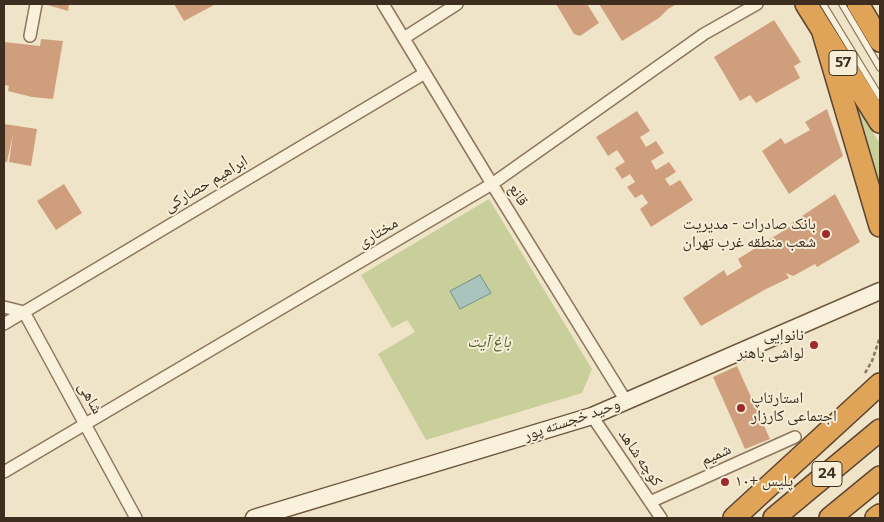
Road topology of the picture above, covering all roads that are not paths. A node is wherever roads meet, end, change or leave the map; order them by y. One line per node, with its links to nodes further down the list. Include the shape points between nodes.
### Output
1 (36, 4): 10 (street)
2 (383, 4): 11 (street, قانع)
3 (457, 4): 11 (street)
4 (757, 4): 17 (street, مختاری, via 704,34)
5 (806, 4): 9 (highway, 57)
6 (823, 4): 15 (lane)
7 (842, 4): 13 (lane)
8 (858, 4): 12 (highway)
9 (822, 29): 16 (highway, 57); 18 (highway)
10 (30, 36)
11 (404, 38): 14 (street, قانع)
12 (880, 42)
13 (880, 68)
14 (425, 73): 17 (street, قانع); 21 (street, ابراهیم حصارکی)
15 (880, 97)
16 (880, 122)
17 (492, 184): 25 (street, قانع); 27 (street, مختاری)
18 (880, 226)
19 (880, 291): 25 (main road, وحید خجسته پور)
20 (4, 307): 21 (street)
21 (24, 312): 22 (street, ابراهیم حصارکی); 27 (street, شاهی)
22 (4, 324)
23 (880, 368): 24 (highway)
24 (875, 389): 38 (highway)
25 (626, 401): 26 (main road, وحید خجسته پور)
26 (592, 416): 32 (street, کوچه شاهد); 33 (main road, وحید خجسته پور)
27 (86, 424): 30 (street, مختاری); 35 (street, شاهی)
28 (880, 430): 39 (highway, 24)
29 (795, 437): 32 (street, شمیم)
30 (4, 472)
31 (880, 477): 40 (highway, 24)
32 (650, 502): 37 (street, کوچه شاهد)
33 (283, 514): 36 (main road, وحید خجسته پور)
34 (880, 515): 41 (highway)
35 (136, 518)
36 (254, 518)
37 (661, 518)
38 (734, 518)
39 (774, 518)
40 (830, 518)
41 (876, 518)

